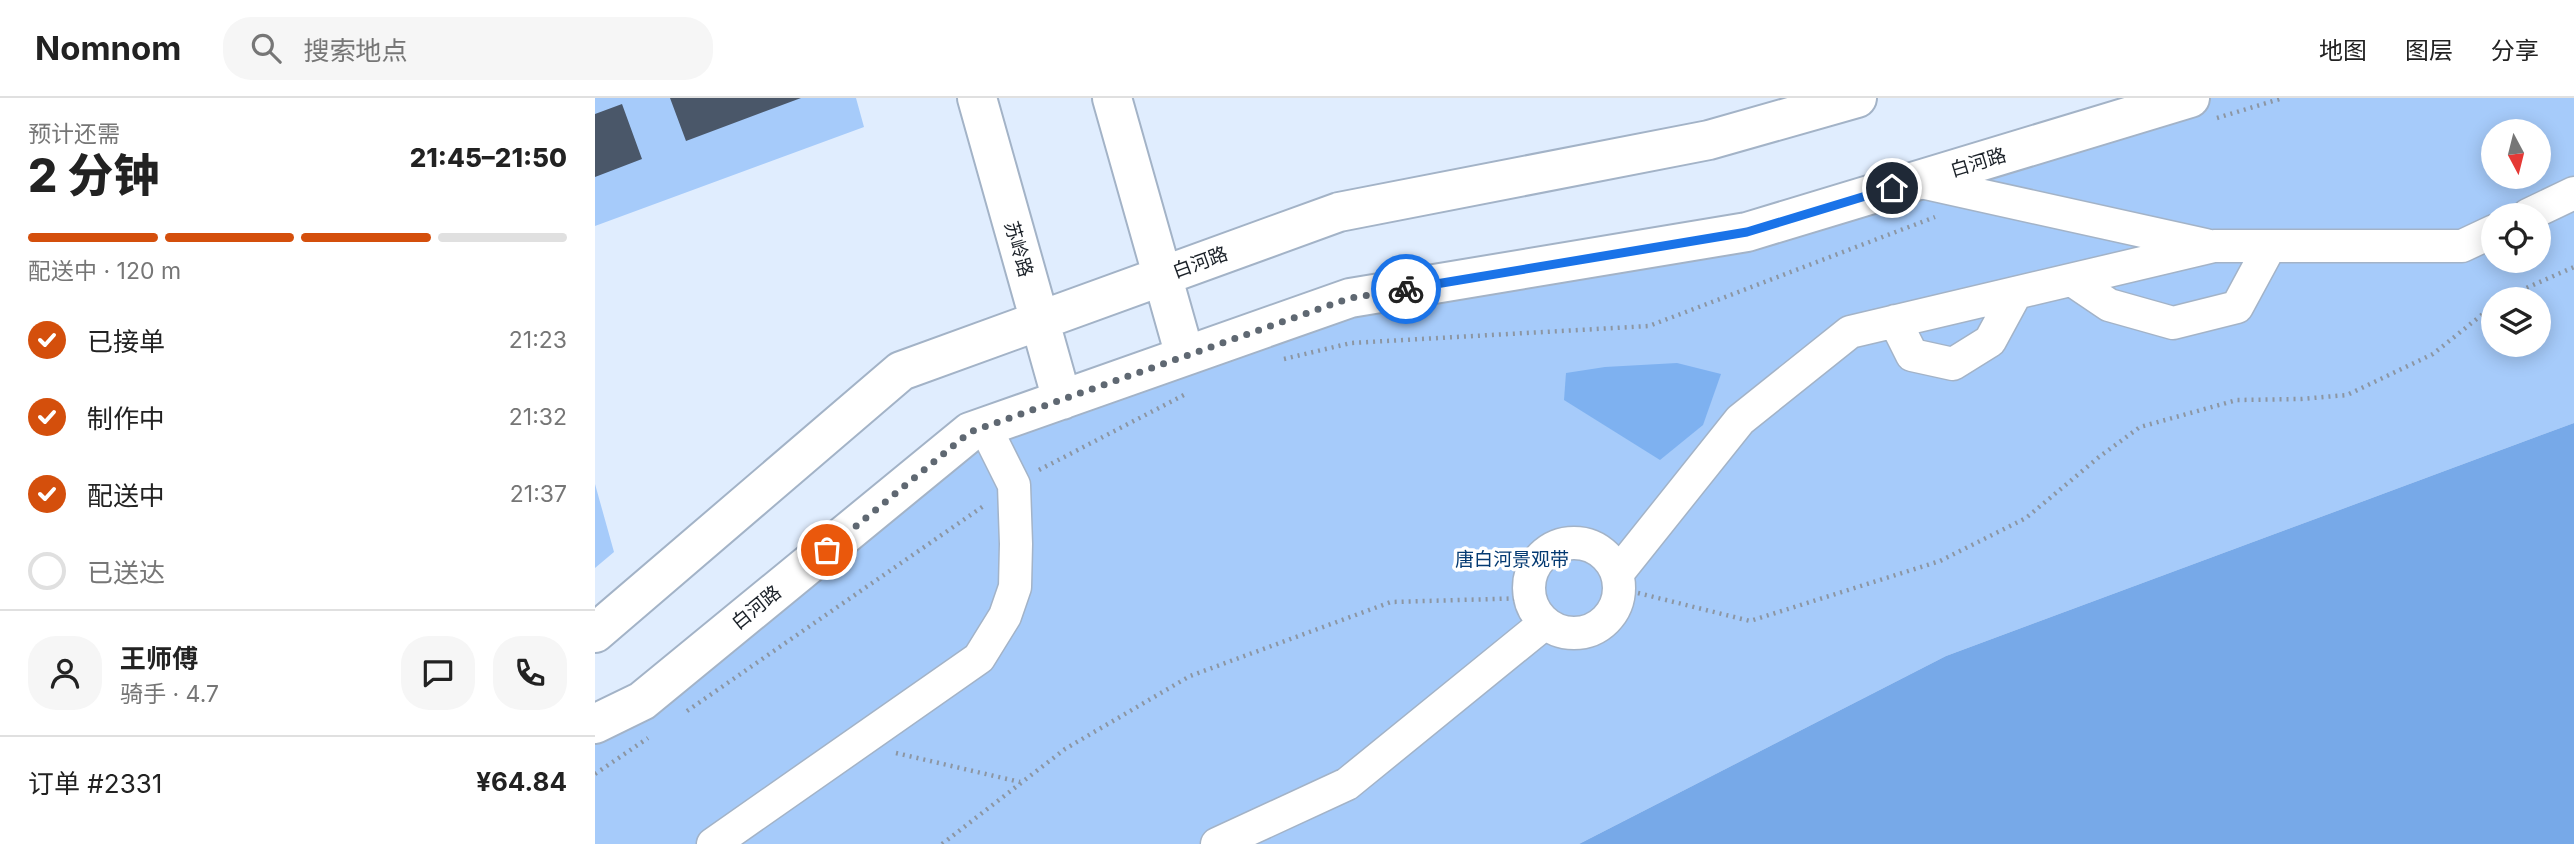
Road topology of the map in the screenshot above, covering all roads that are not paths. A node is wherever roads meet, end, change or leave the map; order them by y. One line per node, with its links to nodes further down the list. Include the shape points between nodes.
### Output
1 (977, 98): 14 (street, 苏岭路)
2 (1112, 98): 11 (street)
3 (1857, 98): 11 (street, 白河路, via 1709,140 1339,212)
4 (2199, 109): 5 (street, 白河路)
5 (1916, 181): 9 (street); 16 (street, 白河路, via 1747,232 1350,298)
6 (2574, 193): 7 (street)
7 (2551, 204)
8 (2481, 237): 10 (street, via 2462,246)
9 (2214, 246): 10 (street); 12 (street)
10 (2270, 246): 12 (street, via 2237,307 2173,323 2109,305)
11 (1163, 276): 14 (street, 白河路); 16 (street)
12 (2072, 280): 13 (street)
13 (2015, 293): 15 (street); 15 (street, via 1990,341 1953,364 1912,355)
14 (1039, 321): 17 (street, 苏岭路); 21 (street, 白河路, via 901,371)
15 (1895, 321): 19 (street, via 1850,332 1740,420)
16 (1189, 373): 17 (street, 白河路)
17 (1062, 400): 18 (street, 白河路)
18 (985, 427): 22 (street, 白河路, via 970,432 642,701); 23 (street, via 1014,485 1015,587 1005,616 979,658)
19 (1618, 581): 20 (street, via 1617,603 1610,616 1586,632 1558,630); 20 (street, via 1611,562 1599,551 1570,543 1556,547 1543,556 1529,582)
20 (1538, 610): 24 (street, via 1347,783)
21 (595, 633)
22 (595, 724)
23 (713, 844)
24 (1217, 844)

